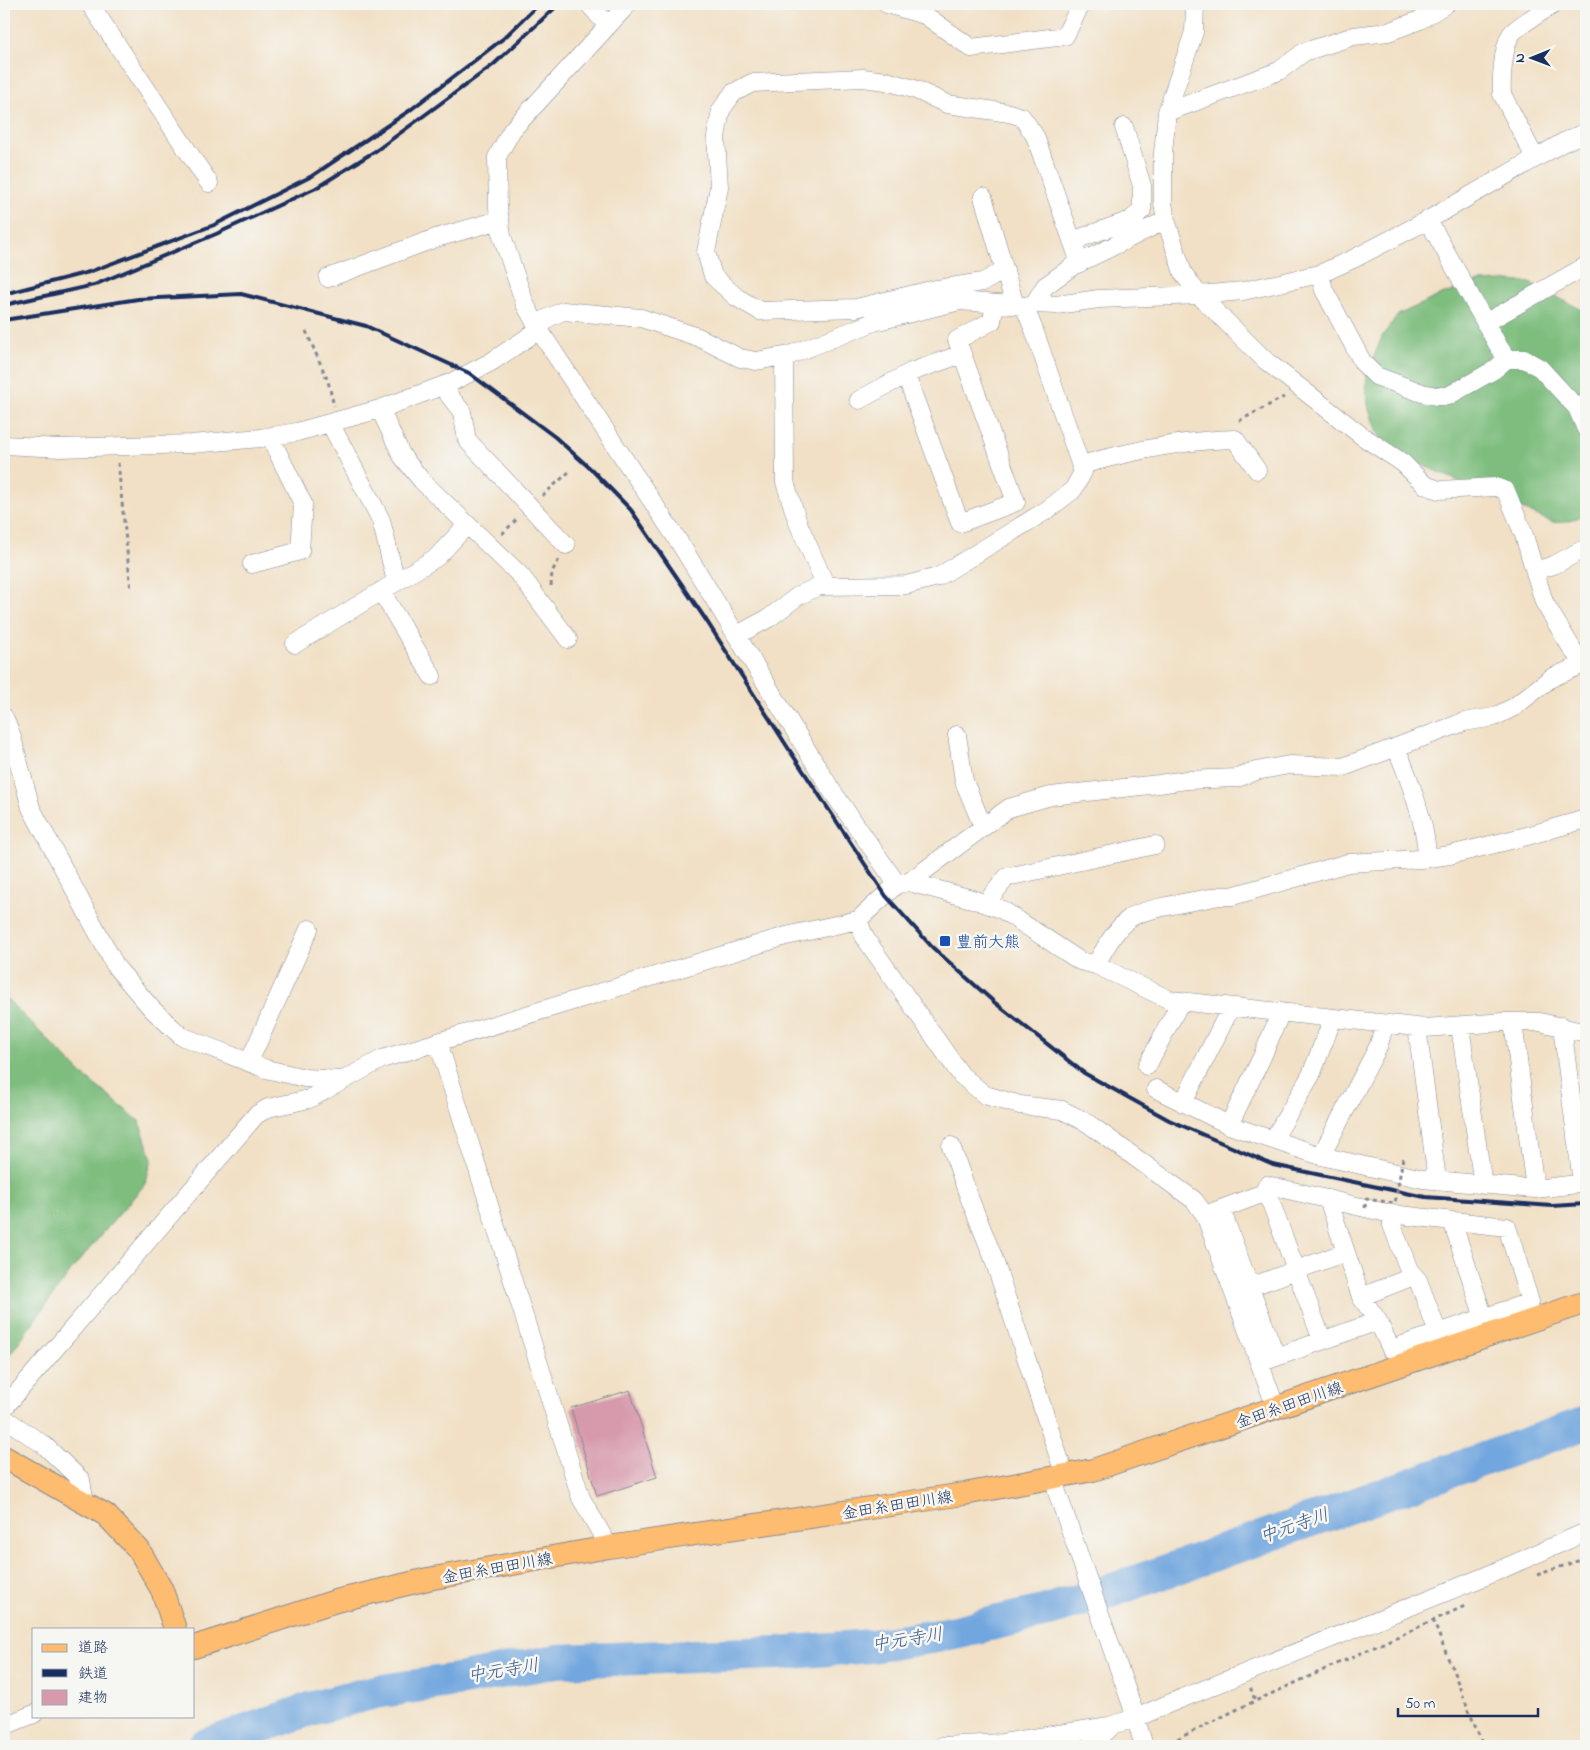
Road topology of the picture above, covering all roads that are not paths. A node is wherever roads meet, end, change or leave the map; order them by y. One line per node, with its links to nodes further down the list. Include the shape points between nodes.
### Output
1 (90, 4): 14 (street)
2 (589, 4): 9 (street)
3 (628, 4): 9 (street)
4 (887, 4): 5 (street, via 925,15 971,48 1065,36)
5 (1081, 4)
6 (1194, 4): 10 (street, via 1194,32)
7 (1446, 4): 10 (street, via 1420,20 1388,32 1354,36 1304,52 1280,71)
8 (1554, 4): 13 (street, via 1513,32 1507,41 1501,84 1502,94)
9 (608, 26): 16 (street, via 512,130 497,157)
10 (1167, 112): 17 (street, via 1163,153)
11 (1124, 126): 19 (street, via 1142,186 1142,210 1131,220)
12 (1586, 132): 13 (street)
13 (1535, 158): 18 (street)
14 (209, 183)
15 (983, 197): 22 (street)
16 (500, 220): 24 (street, via 436,238); 29 (street, via 502,236 525,304)
17 (1166, 220): 20 (street); 25 (street, via 1183,273)
18 (1428, 220): 23 (street); 28 (street)
19 (1072, 241): 20 (street); 22 (street, via 1035,136 1022,117 947,104 886,81 863,78 752,83 733,93 721,110 716,137 719,187 706,252 713,276 736,297 760,311 856,308 931,290 983,282)
20 (1080, 263): 27 (street, via 1045,286)
21 (1586, 266): 28 (street)
22 (1005, 270): 27 (street)
23 (1320, 274): 25 (street, via 1243,291); 32 (street, via 1324,290 1363,363 1376,376 1422,393 1448,396 1494,370)
24 (328, 278)
25 (1199, 295): 27 (street, via 1099,298 1056,305); 48 (street, via 1266,361 1403,464 1425,485 1439,490 1496,487 1506,491)
26 (995, 304): 27 (street); 30 (street, via 992,321 957,340); 31 (street, via 960,302 874,322)
27 (1024, 305): 42 (street)
28 (1485, 323): 32 (street)
29 (539, 330): 31 (street, via 546,319 563,311 641,318 698,337 740,358 756,361); 34 (street, via 491,362); 51 (street, via 681,544)
30 (962, 354): 33 (street); 33 (street, via 1016,502 960,523)
31 (784, 356): 49 (street, via 785,482 798,523)
32 (1507, 358): 36 (street, via 1524,359 1540,368)
33 (906, 375): 35 (street)
34 (442, 386): 37 (street); 45 (street, via 462,412 467,440)
35 (859, 400)
36 (1582, 405): 39 (street)
37 (380, 409): 38 (street); 44 (street, via 402,456 422,481)
38 (334, 422): 40 (street); 50 (street, via 381,520)
39 (1586, 429)
40 (272, 436): 41 (street, via 192,444 60,448); 47 (street, via 302,504 300,551)
41 (4, 445)
42 (1081, 466): 43 (street, via 1111,456 1191,442 1235,439); 49 (street, via 1084,472 1073,490 1047,510 938,577 906,585)
43 (1257, 470)
44 (467, 525): 50 (street, via 437,557); 52 (street, via 521,576)
45 (566, 545)
46 (1586, 550): 48 (street)
47 (252, 564)
48 (1535, 571): 54 (street, via 1550,614 1574,652)
49 (826, 586): 51 (street, via 798,596 769,618)
50 (388, 587): 53 (street); 55 (street)
51 (737, 635): 63 (street, via 832,791)
52 (568, 639)
53 (295, 644)
54 (1586, 664): 58 (street, via 1551,678 1514,707 1494,717 1464,722)
55 (432, 676)
56 (4, 717): 79 (street, via 12,734 31,808 116,967 152,1009 181,1036)
57 (957, 735): 60 (street, via 964,781)
58 (1396, 747): 60 (street, via 1343,767 1288,765 1237,778 1186,780 1051,796 1009,808); 62 (street, via 1411,782)
59 (1586, 819): 62 (street, via 1528,836)
60 (983, 827): 63 (street)
61 (1155, 845): 64 (street, via 1006,877)
62 (1428, 858): 67 (street, via 1348,863 1232,896 1143,912 1122,926)
63 (903, 883): 64 (street); 65 (street)
64 (986, 903): 67 (street, via 1002,908 1080,961)
65 (858, 920): 78 (street, via 786,936); 94 (street, via 865,938 961,1075 985,1095 1020,1105 1062,1110 1086,1122)
66 (309, 929): 79 (street)
67 (1096, 965): 68 (street, via 1170,1000)
68 (1181, 1001): 69 (street); 80 (street)
69 (1231, 1007): 70 (street); 83 (street)
70 (1281, 1012): 71 (street); 84 (street)
71 (1333, 1018): 73 (street); 85 (street, via 1311,1075)
72 (1513, 1022): 74 (street); 75 (street); 91 (street)
73 (1385, 1024): 76 (street); 87 (street, via 1378,1047)
74 (1460, 1026): 76 (street); 90 (street)
75 (1562, 1026): 77 (street); 89 (street)
76 (1417, 1028): 88 (street)
77 (1586, 1034)
78 (438, 1042): 81 (street, via 382,1059); 115 (street, via 581,1498)
79 (249, 1062): 81 (street, via 305,1078)
80 (1147, 1066)
81 (342, 1080): 108 (street, via 309,1099 268,1108 256,1115)
82 (1156, 1089): 83 (street)
83 (1183, 1103): 84 (street)
84 (1229, 1125): 85 (street)
85 (1273, 1140): 87 (street)
86 (951, 1146): 112 (street, via 992,1254)
87 (1321, 1156): 88 (street)
88 (1437, 1180): 90 (street)
89 (1584, 1183): 91 (street)
90 (1483, 1185): 91 (street)
91 (1535, 1189)
92 (1264, 1193): 93 (street, via 1267,1185); 94 (street); 98 (street, via 1271,1203)
93 (1328, 1199): 95 (street); 97 (street)
94 (1213, 1212): 100 (street); 107 (street)
95 (1391, 1214): 96 (street); 99 (street, via 1392,1225)
96 (1452, 1221): 103 (street); 103 (street, via 1507,1227 1530,1302)
97 (1346, 1252): 98 (street); 101 (street)
98 (1296, 1270): 100 (street); 106 (street)
99 (1414, 1276): 101 (street); 105 (street)
100 (1250, 1287): 107 (street)
101 (1361, 1297): 104 (street)
102 (1586, 1302): 109 (main road, 金田糸田田川線)
103 (1484, 1318): 105 (street)
104 (1378, 1320): 105 (street, via 1391,1349); 106 (street)
105 (1438, 1333)
106 (1322, 1340): 107 (street)
107 (1268, 1360): 109 (street)
108 (4, 1408)
109 (1276, 1408): 112 (main road, 金田糸田田川線)
110 (4, 1418): 113 (street, via 44,1445 81,1480)
111 (4, 1457): 113 (main road)
112 (1059, 1482): 115 (main road, 金田糸田田川線); 118 (street)
113 (85, 1503): 116 (main road, via 106,1515 139,1550 162,1590)
114 (1586, 1532): 118 (street, via 1486,1576 1168,1704)
115 (609, 1547): 117 (main road, 金田糸田田川線, via 428,1579 345,1599)
116 (175, 1628)
117 (195, 1647)
118 (1133, 1711): 120 (street); 124 (street)
119 (32, 1715): 121 (street)
120 (1113, 1725): 122 (street, via 1002,1743); 123 (street)
121 (4, 1726)
122 (942, 1746)
123 (1090, 1746)
124 (1144, 1746)

